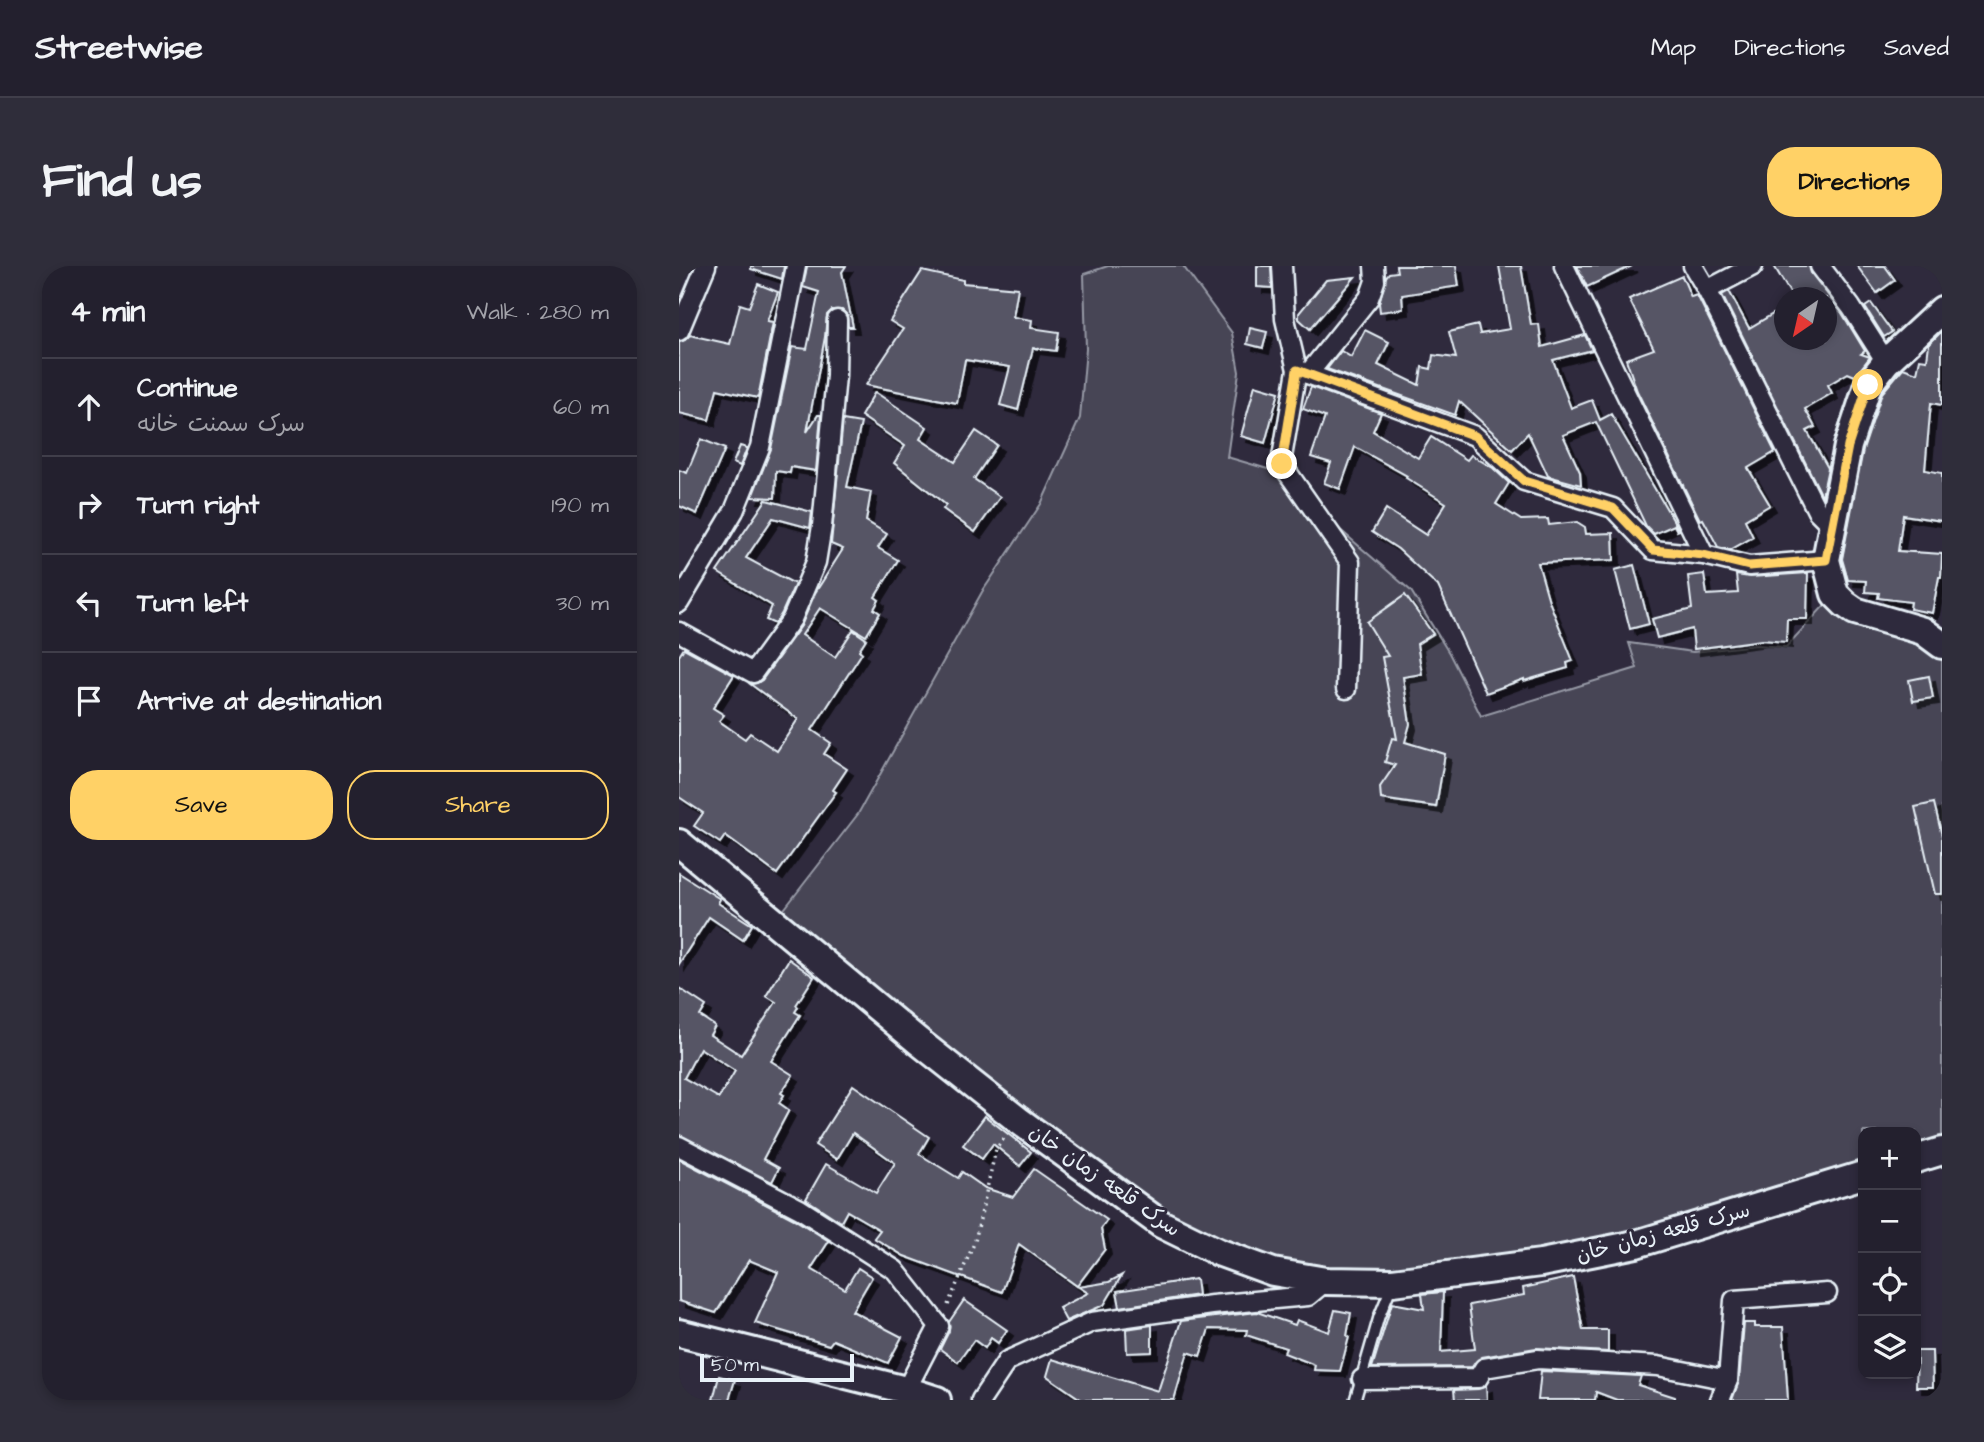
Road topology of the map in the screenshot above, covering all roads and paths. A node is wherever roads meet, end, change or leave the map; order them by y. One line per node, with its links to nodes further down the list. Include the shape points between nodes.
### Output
1 (706, 266): 12 (street)
2 (796, 266): 18 (street, via 760,447 734,511)
3 (1282, 266): 14 (street, via 1285,319)
4 (1374, 266): 14 (street, via 1369,298)
5 (1564, 266): 16 (street)
6 (1693, 266): 9 (street)
7 (1753, 266): 9 (street)
8 (1820, 266): 13 (street)
9 (1707, 290): 15 (street, via 1817,511)
10 (1942, 310): 13 (street)
11 (838, 320): 19 (street, via 822,526 816,562 792,619 753,673)
12 (679, 331)
13 (1886, 362): 15 (street, via 1868,385 1848,446)
14 (1302, 372): 16 (street, via 1475,436 1524,481 1613,508 1653,550); 21 (street, via 1282,464 1350,562)
15 (1833, 527): 17 (street)
16 (1704, 555): 17 (street, via 1749,566)
17 (1826, 560): 20 (street, via 1835,594 1845,604 1923,631)
18 (679, 603)
19 (679, 632)
20 (1942, 645)
21 (1346, 689)
22 (679, 842): 23 (street, سرک قلعه زمان خان)
23 (1018, 1119): 28 (street, سرک قلعه زمان خان, via 1161,1224 1273,1272); 31 (path, via 996,1149 975,1241)
24 (679, 1146): 31 (street, via 800,1209 895,1270)
25 (1942, 1151): 26 (street)
26 (1921, 1157)
27 (1858, 1177): 29 (street, سرک قلعه زمان خان, via 1636,1244)
28 (1326, 1281): 29 (street, سرک قلعه زمان خان); 37 (street, via 1308,1296 1092,1322 1007,1361)
29 (1393, 1282): 33 (lane)
30 (1827, 1293): 34 (street, via 1734,1300)
31 (939, 1326): 35 (street)
32 (679, 1333): 35 (street)
33 (1362, 1379): 34 (street, via 1478,1378 1484,1368 1538,1359 1658,1366); 38 (lane)
34 (1728, 1380): 39 (street)
35 (906, 1390): 36 (street)
36 (937, 1400)
37 (981, 1400)
38 (1355, 1400)
39 (1720, 1400)

